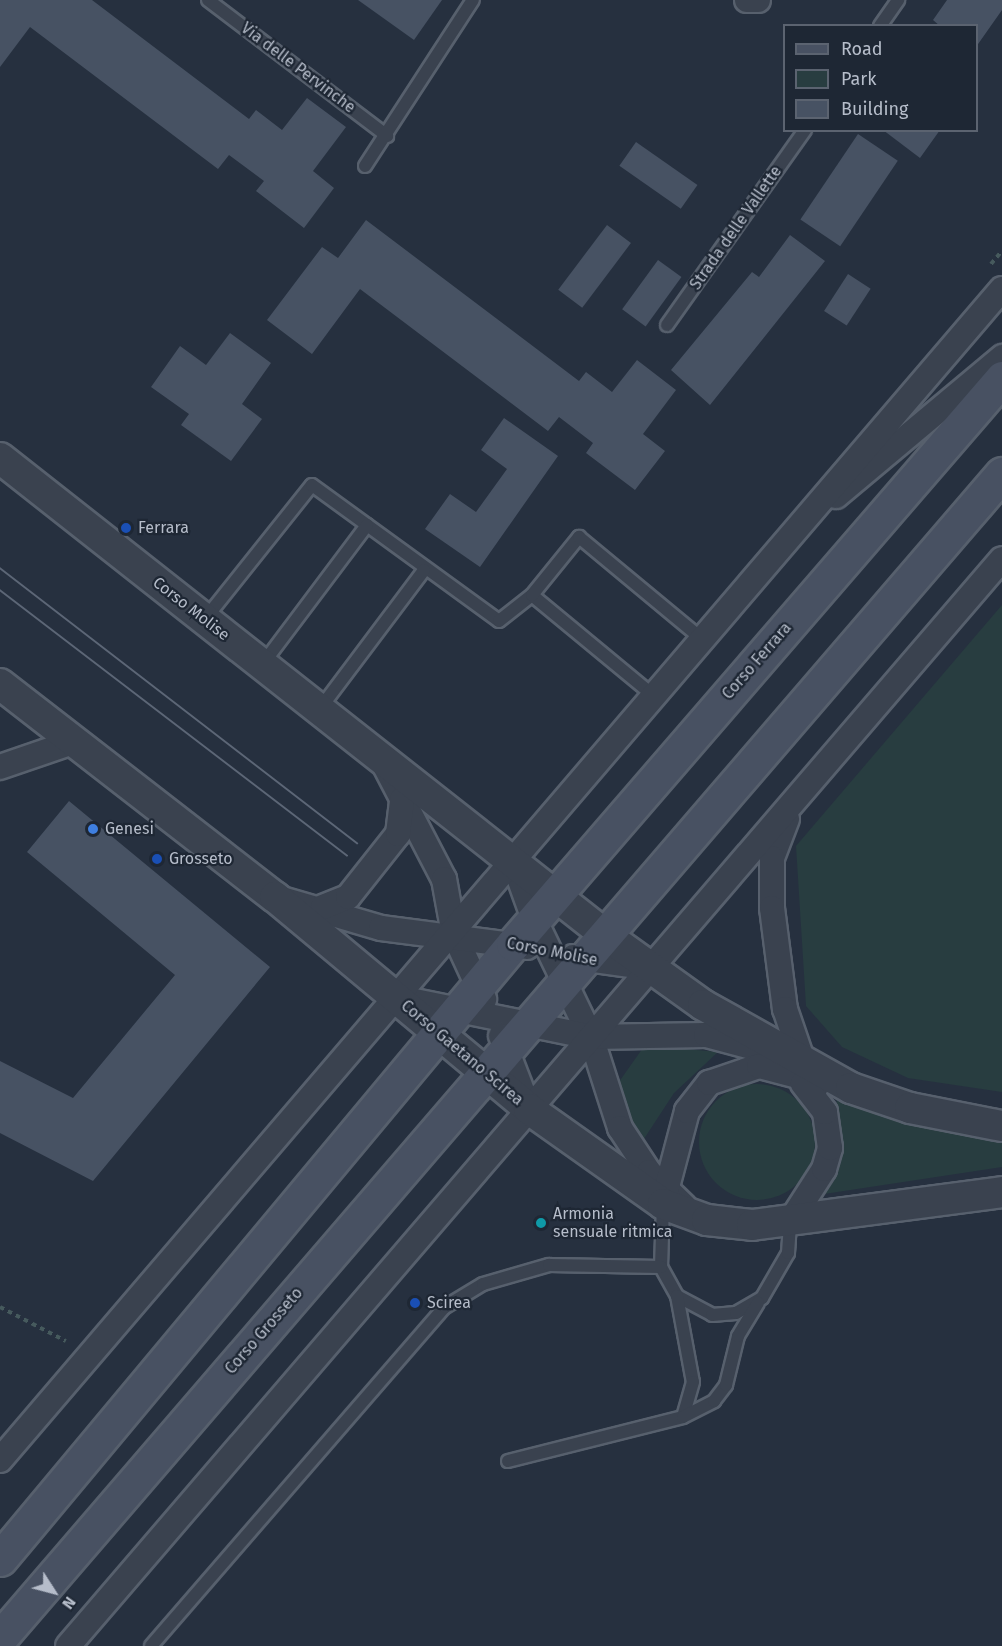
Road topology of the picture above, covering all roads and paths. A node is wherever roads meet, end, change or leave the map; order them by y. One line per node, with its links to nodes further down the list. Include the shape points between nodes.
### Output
1 (208, 0): 8 (lane, Via delle Pervinche)
2 (473, 0): 8 (lane)
3 (747, 0): 4 (street)
4 (758, 0)
5 (898, 0): 6 (lane)
6 (881, 24)
7 (804, 132): 11 (lane, Strada delle Vallette)
8 (387, 136): 9 (lane)
9 (365, 166)
10 (1002, 290): 16 (street)
11 (667, 325)
12 (1002, 357): 16 (street, via 873,470)
13 (1002, 378): 33 (main road, Corso Ferrara)
14 (0, 458): 21 (street, Corso Molise)
15 (1002, 474): 39 (main road)
16 (806, 518): 22 (street)
17 (367, 525): 19 (lane); 21 (lane, via 312,485); 23 (lane)
18 (1002, 559): 30 (street)
19 (424, 570): 20 (lane, via 500,621); 26 (lane)
20 (532, 595): 22 (lane, via 579,537); 25 (lane)
21 (205, 620): 23 (street, Corso Molise)
22 (702, 639): 25 (street)
23 (262, 665): 26 (street, Corso Molise)
24 (0, 684): 27 (street, Corso Molise)
25 (654, 696): 32 (street)
26 (319, 710): 28 (street, Corso Molise)
27 (73, 742): 29 (street); 34 (street, Corso Molise)
28 (382, 760): 31 (street, Corso Molise); 32 (street, Corso Molise)
29 (0, 767)
30 (808, 784): 41 (street); 53 (street, via 781,832 771,872 783,998)
31 (402, 797): 35 (street, via 398,834 348,897); 37 (street, Corso Molise, via 444,879)
32 (513, 861): 33 (street); 36 (street); 37 (street)
33 (556, 895): 36 (main road, Corso Ferrara); 39 (street)
34 (275, 897): 35 (street, Corso Molise); 43 (street, Corso Molise)
35 (323, 908): 37 (street, Corso Molise, via 381,928)
36 (534, 919): 38 (main road, Corso Ferrara); 40 (street)
37 (454, 934): 38 (street, Corso Molise); 43 (street); 44 (street, Corso Molise)
38 (513, 944): 40 (street, Corso Molise); 44 (main road)
39 (598, 948): 40 (street, Corso Molise); 41 (street); 42 (main road)
40 (550, 952): 42 (street)
41 (650, 968): 45 (street); 49 (street)
42 (566, 984): 47 (main road); 49 (street)
43 (395, 997): 44 (street, Corso Gaetano Scirea); 48 (street, Corso Gaetano Scirea); 63 (street)
44 (470, 998): 46 (street, Corso Molise); 48 (main road)
45 (717, 1015): 50 (street); 53 (street)
46 (492, 1016): 47 (street); 51 (street, Corso Molise)
47 (529, 1025): 49 (street); 51 (main road, Corso Grosseto)
48 (440, 1035): 52 (street, Corso Gaetano Scirea); 67 (main road)
49 (591, 1037): 50 (street, via 691,1034); 54 (street); 57 (street, via 620,1128)
50 (760, 1049): 53 (street)
51 (507, 1050): 52 (main road, Corso Grosseto); 54 (street, Corso Molise)
52 (486, 1074): 54 (street, Corso Gaetano Scirea); 70 (main road, Corso Grosseto)
53 (806, 1078): 55 (street, via 910,1108); 57 (street, via 759,1066 709,1083 687,1112); 58 (street, via 825,1112 830,1148 824,1169)
54 (529, 1109): 57 (street, Corso Gaetano Scirea); 71 (street)
55 (1002, 1126)
56 (1002, 1192): 58 (street, Corso Gaetano Scirea)
57 (664, 1197): 58 (street, Corso Gaetano Scirea, via 695,1216 742,1225); 59 (lane)
58 (790, 1222): 61 (lane, via 788,1253)
59 (661, 1267): 60 (lane); 72 (lane, via 549,1265 483,1284 445,1307)
60 (677, 1296): 61 (lane, via 712,1315); 64 (lane, via 693,1382)
61 (758, 1303): 64 (lane, via 738,1336 721,1394)
62 (0, 1307): 63 (path)
63 (91, 1353): 65 (street)
64 (683, 1417): 66 (lane)
65 (0, 1460)
66 (508, 1461)
67 (42, 1510): 68 (street); 69 (main road)
68 (0, 1549)
69 (0, 1559)
70 (0, 1638)
71 (68, 1646)
72 (151, 1646)

